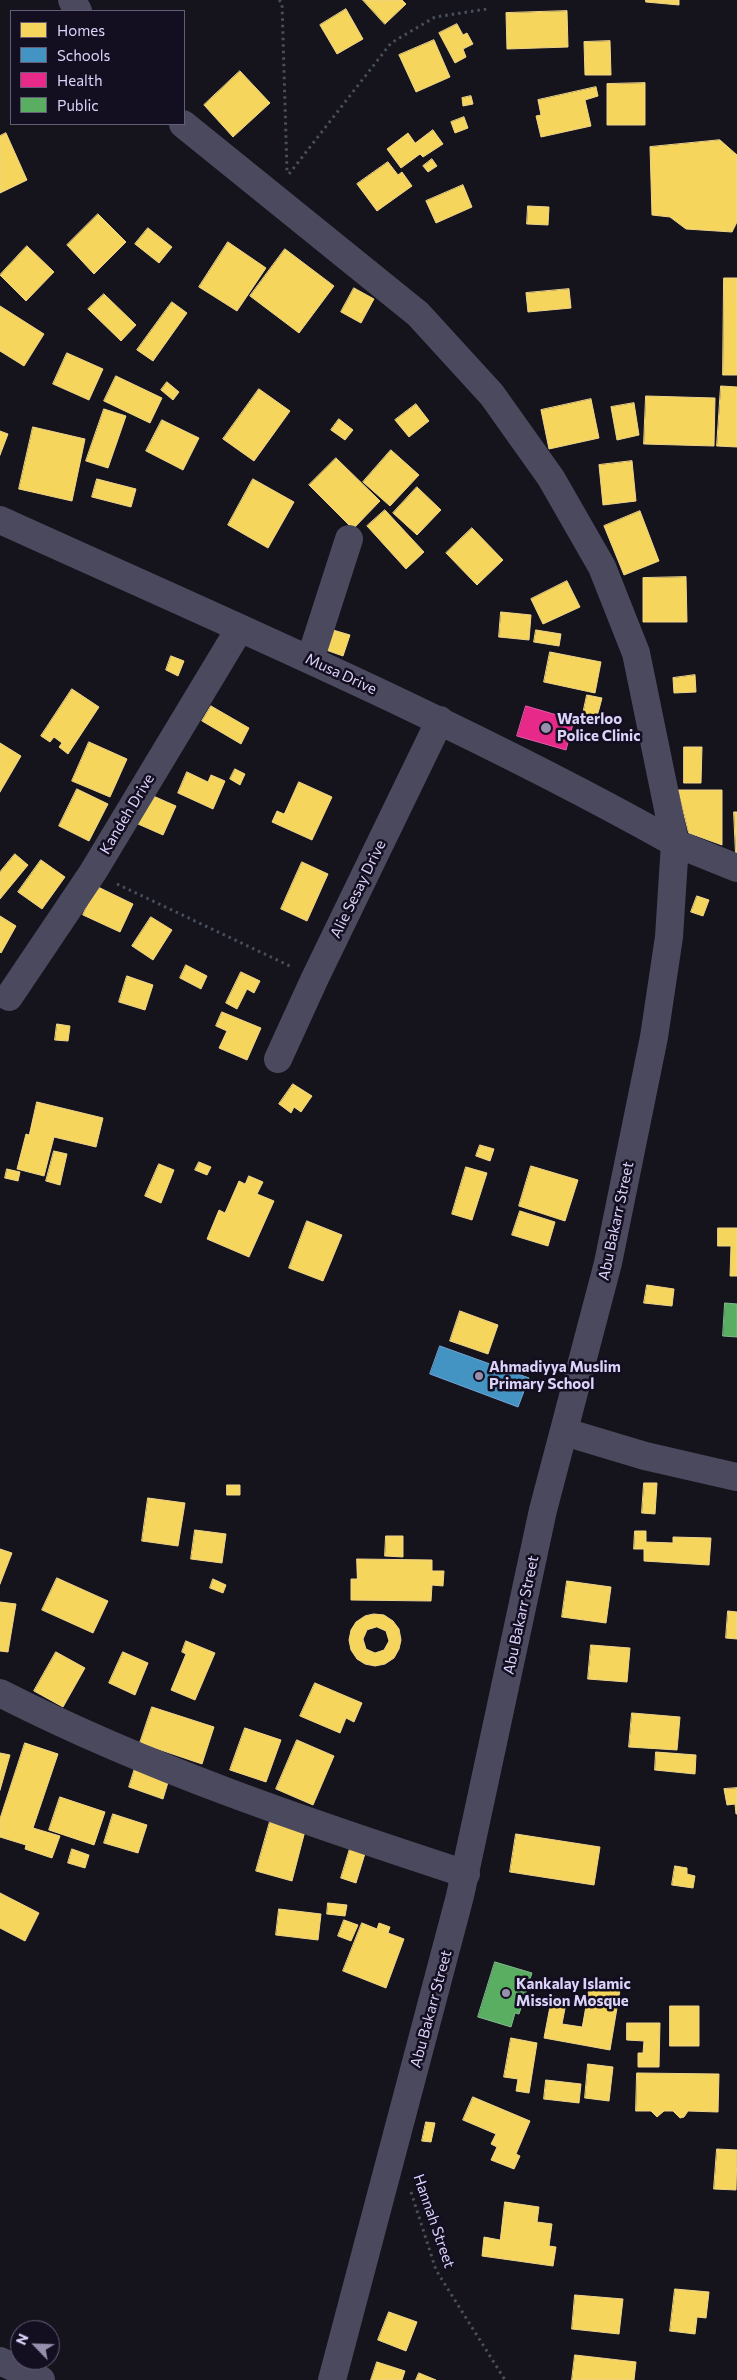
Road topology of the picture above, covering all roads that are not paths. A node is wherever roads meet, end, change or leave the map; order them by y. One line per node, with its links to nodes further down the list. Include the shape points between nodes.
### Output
1 (184, 125): 7 (street, Abu Bakarr Street, via 418,314 492,394 551,478 602,567 636,653)
2 (0, 520): 4 (street, Musa Drive)
3 (349, 539): 5 (street)
4 (240, 628): 5 (street, Musa Drive); 9 (street, Kandeh Drive, via 93,872)
5 (310, 660): 6 (street, Musa Drive)
6 (440, 720): 7 (street, Musa Drive, via 585,792); 10 (street, Alie Sesay Drive)
7 (675, 843): 8 (street, Musa Drive); 11 (street, Abu Bakarr Street, via 669,937 654,1037 608,1263)
8 (737, 868)
9 (9, 997)
10 (278, 1059)
11 (565, 1432): 12 (street, via 645,1456); 14 (street, Abu Bakarr Street, via 543,1510)
12 (737, 1477)
13 (0, 1693): 14 (street, via 108,1746 291,1815)
14 (466, 1874): 17 (street, Abu Bakarr Street)
15 (0, 2361): 16 (street)
16 (41, 2380)
17 (332, 2380)

